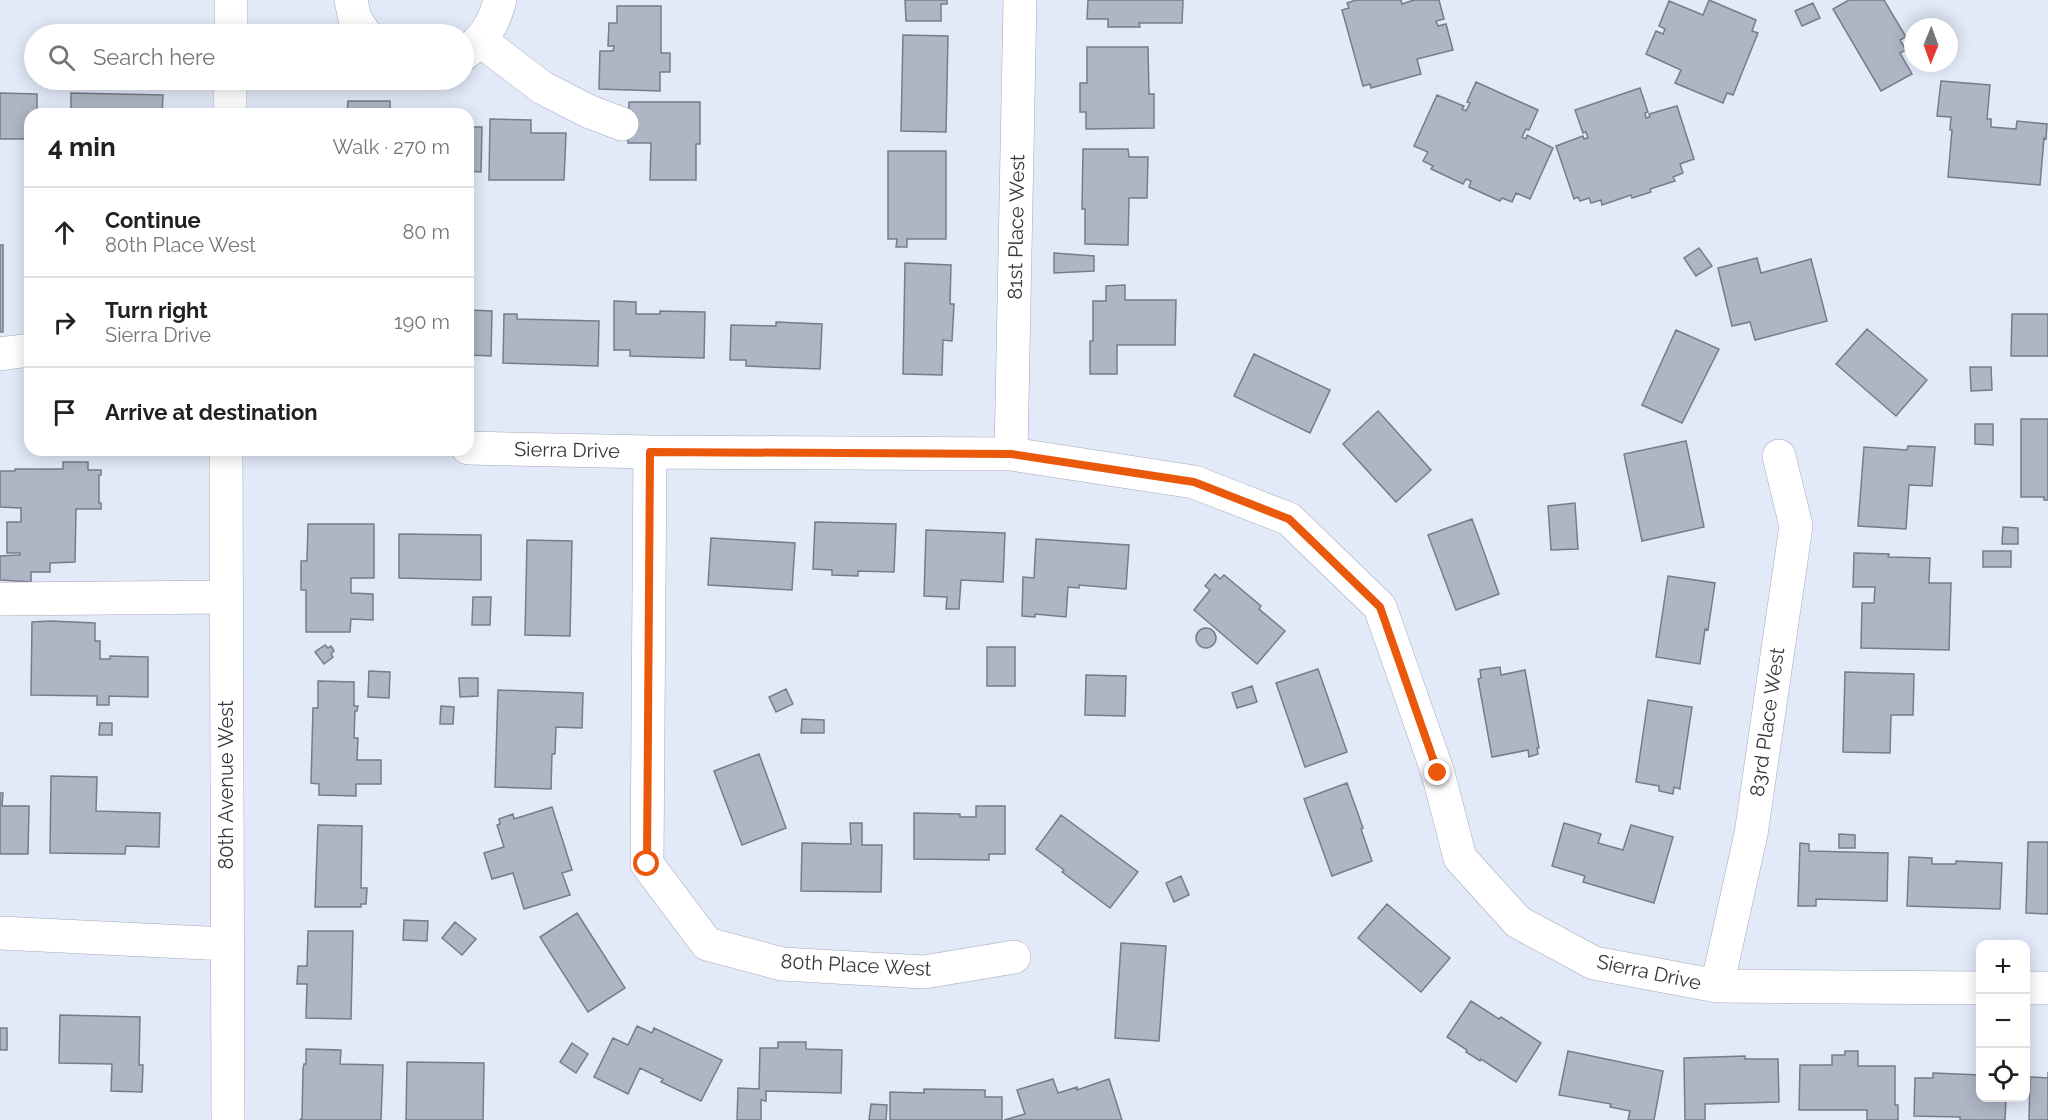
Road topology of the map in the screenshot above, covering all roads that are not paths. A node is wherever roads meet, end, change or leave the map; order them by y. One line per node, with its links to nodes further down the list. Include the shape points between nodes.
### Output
1 (231, 0): 5 (street)
2 (351, 0): 6 (street)
3 (500, 0): 7 (street, via 494,21)
4 (1020, 0): 16 (street, 81st Place West)
5 (231, 24)
6 (359, 24)
7 (474, 46)
8 (474, 49): 11 (street, via 590,112)
9 (230, 90): 10 (street)
10 (230, 108)
11 (622, 124)
12 (24, 351): 13 (street)
13 (0, 354)
14 (474, 448): 15 (street, Sierra Drive)
15 (650, 452): 16 (street, Sierra Drive); 23 (street, 80th Place West, via 647,864 706,944 782,964 924,972)
16 (1011, 454): 24 (street, Sierra Drive, via 1194,482 1289,519 1380,607 1438,773 1460,858 1518,922 1594,963)
17 (226, 456): 19 (street, 80th Avenue West)
18 (1779, 456): 24 (street, 83rd Place West, via 1796,526 1750,834)
19 (226, 597): 20 (street); 22 (street, 80th Avenue West)
20 (0, 599)
21 (0, 933): 22 (street)
22 (226, 944): 28 (street, 80th Avenue West)
23 (1014, 957)
24 (1717, 986): 25 (street, Sierra Drive)
25 (1976, 988)
26 (2030, 988): 27 (street)
27 (2048, 988)
28 (228, 1120)

